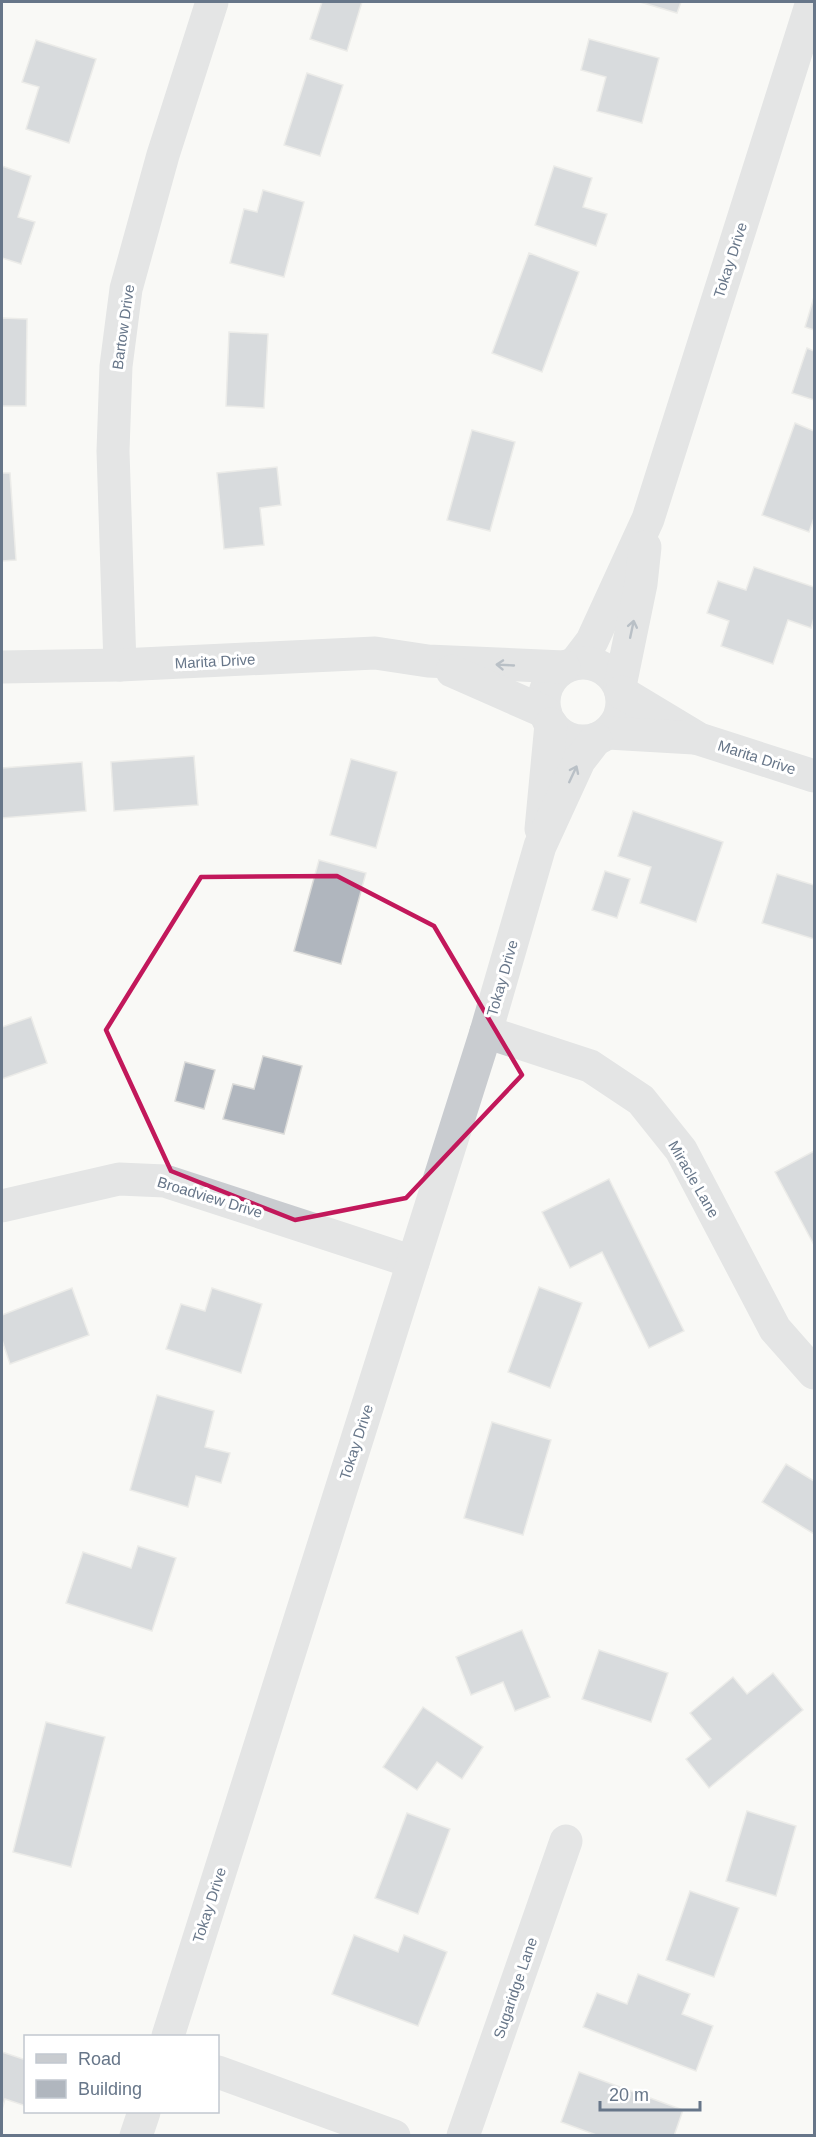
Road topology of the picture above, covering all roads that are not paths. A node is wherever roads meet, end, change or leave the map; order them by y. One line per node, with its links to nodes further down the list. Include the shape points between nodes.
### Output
1 (212, 2): 5 (street, Bartow Drive, via 163,155 126,289 116,366 113,451)
2 (812, 2): 3 (street, Tokay Drive)
3 (648, 519): 6 (street, Tokay Drive, via 592,642); 8 (street, Tokay Drive, one-way to 3, via 641,584)
4 (428, 661): 5 (street, Marita Drive, via 375,653); 6 (street, Marita Drive, one-way to 4); 9 (street, Marita Drive)
5 (120, 665): 7 (street, Marita Drive)
6 (570, 665): 8 (street, via 590,662 602,666); 9 (street, via 554,675 547,687 544,700)
7 (2, 668)
8 (621, 689): 10 (street, via 621,712 616,724); 11 (street, Marita Drive)
9 (548, 718): 10 (street, via 571,739); 13 (street, Tokay Drive)
10 (602, 736): 11 (street, Marita Drive); 13 (street, Tokay Drive, one-way to 10, via 579,760)
11 (699, 739): 12 (street, Marita Drive)
12 (814, 776)
13 (540, 846): 14 (street, Tokay Drive)
14 (486, 1032): 16 (street, Tokay Drive); 17 (street, Miracle Lane, via 590,1066 641,1100 681,1150 775,1329)
15 (2, 1206): 16 (street, Broadview Drive, via 119,1179 165,1181)
16 (413, 1262): 19 (street, Tokay Drive)
17 (814, 1373)
18 (566, 1841): 24 (street, Sugaridge Lane)
19 (169, 2035)
20 (219, 2072): 23 (street)
21 (144, 2113): 22 (street)
22 (136, 2136)
23 (394, 2136)
24 (463, 2136)

